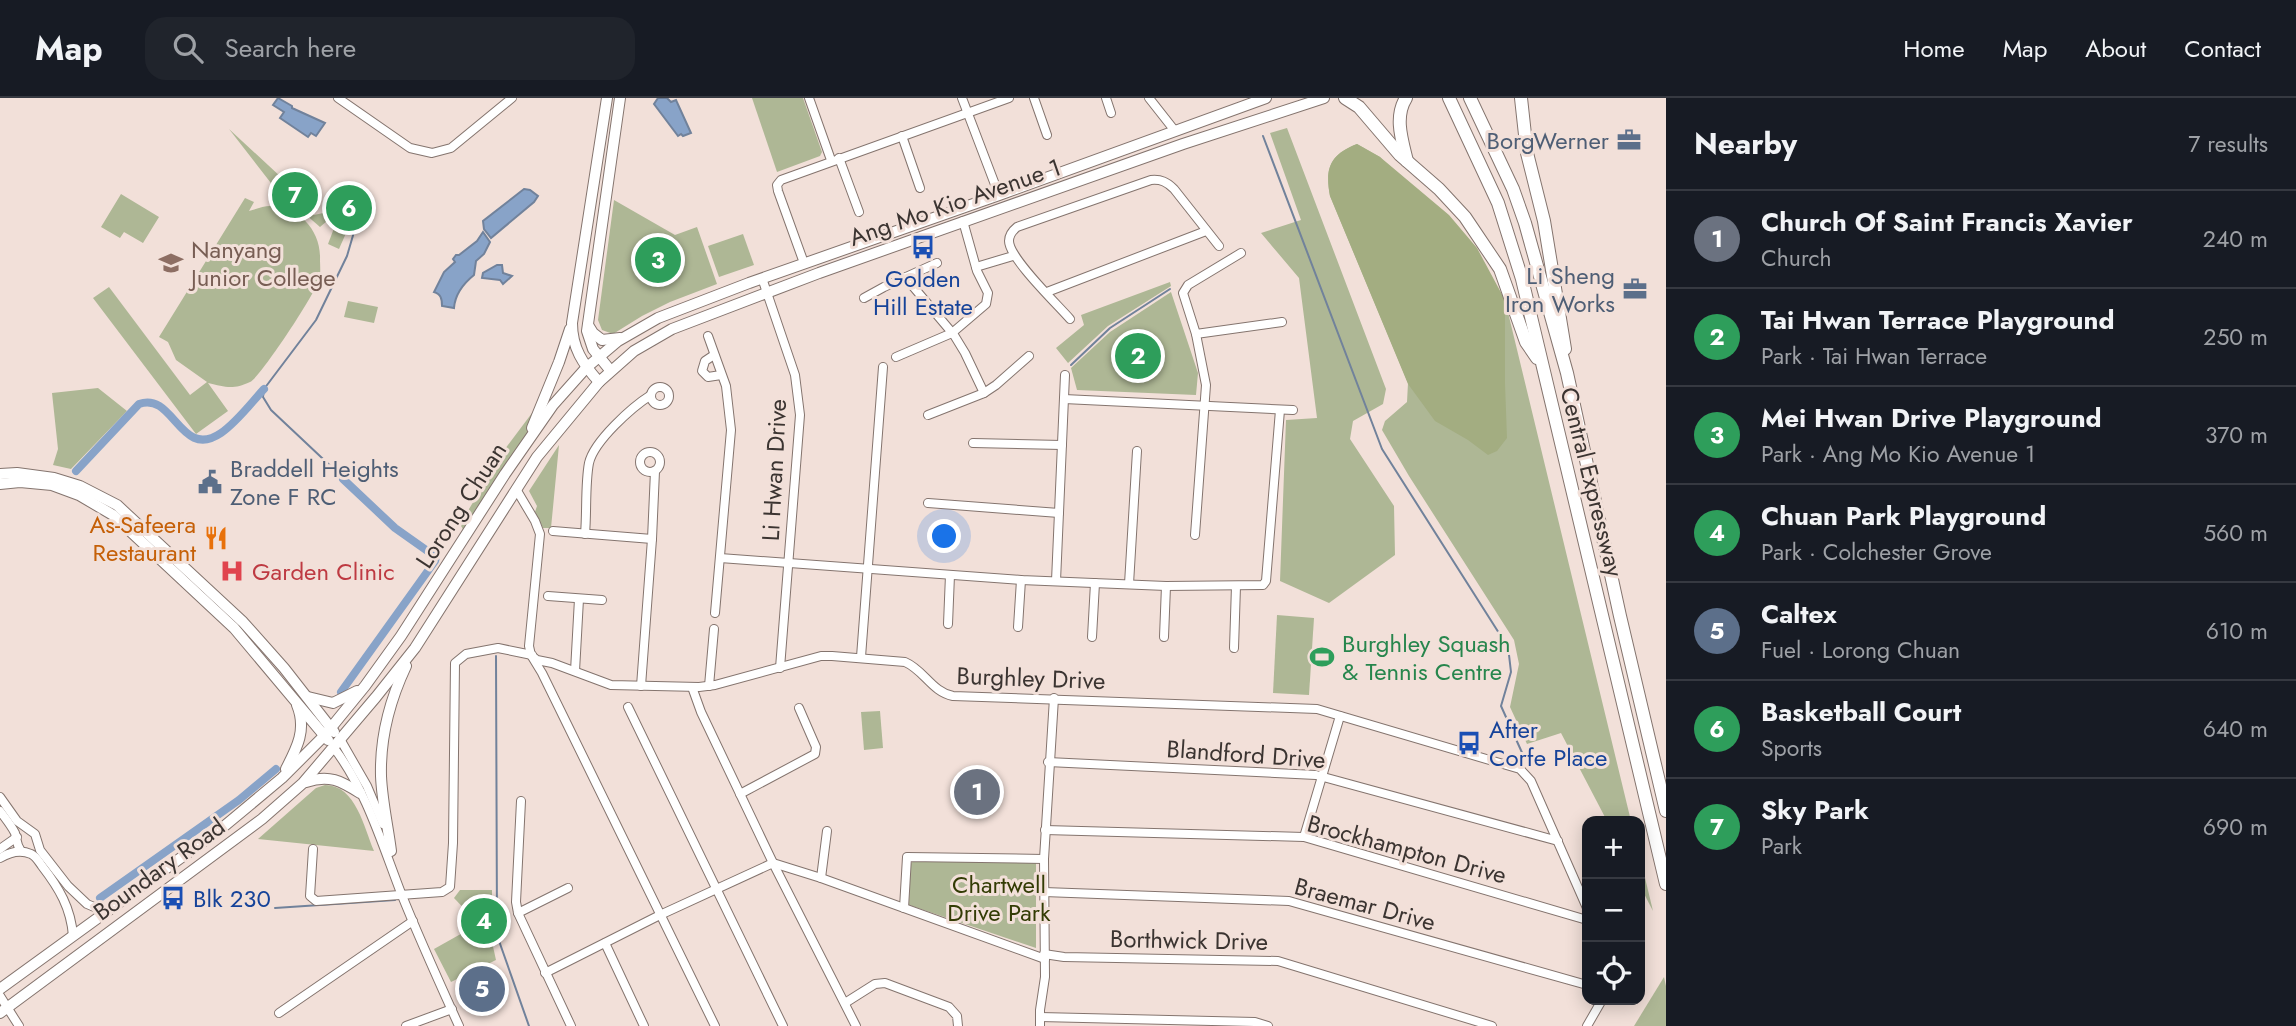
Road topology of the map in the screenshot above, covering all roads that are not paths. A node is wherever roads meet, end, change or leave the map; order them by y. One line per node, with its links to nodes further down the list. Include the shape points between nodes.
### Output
1 (338, 98): 2 (street, via 410,148 432,153 451,148)
2 (512, 98)
3 (607, 98): 20 (main road)
4 (620, 98): 21 (main road)
5 (809, 98): 25 (street)
6 (962, 98): 18 (street)
7 (1009, 98): 18 (street)
8 (1034, 98): 23 (street)
9 (1106, 98): 19 (street)
10 (1149, 98): 22 (street)
11 (1266, 98): 22 (main road, Ang Mo Kio Avenue 1)
12 (1325, 98): 32 (main road, Ang Mo Kio Avenue 1)
13 (1345, 98): 26 (highway, via 1359,107)
14 (1406, 98): 26 (highway, via 1400,128)
15 (1449, 98): 57 (highway, Central Expressway, via 1509,237)
16 (1470, 98): 61 (highway, Central Expressway, via 1513,189)
17 (1521, 98): 61 (highway, via 1527,153 1554,272)
18 (968, 113): 24 (street); 28 (street)
19 (1111, 113)
20 (603, 124): 21 (main road); 31 (main road)
21 (617, 126): 30 (main road)
22 (1175, 131): 28 (main road, Ang Mo Kio Avenue 1)
23 (1047, 135)
24 (902, 136): 25 (street); 27 (street)
25 (835, 159): 29 (street); 37 (street, via 788,176 777,185)
26 (1407, 161): 57 (highway, via 1451,201 1487,246 1508,286 1526,342)
27 (920, 188)
28 (999, 195): 37 (main road, Ang Mo Kio Avenue 1)
29 (859, 212)
30 (605, 213): 31 (main road); 48 (main road)
31 (590, 214): 47 (main road)
32 (963, 220): 39 (street); 43 (main road, Ang Mo Kio Avenue 1)
33 (1206, 231): 34 (street); 36 (street, via 1171,186 1154,180 1017,228 1009,240); 42 (street)
34 (1219, 246)
35 (1241, 253): 50 (street, via 1184,289)
36 (1013, 256): 39 (street); 42 (street)
37 (804, 263): 41 (main road, Ang Mo Kio Avenue 1)
38 (937, 263): 40 (street)
39 (976, 267): 49 (street, via 988,301)
40 (905, 277): 44 (street); 49 (street)
41 (762, 278): 43 (street, Li Hwan Drive); 51 (main road, Ang Mo Kio Avenue 1, via 658,318)
42 (1047, 292): 45 (street)
43 (767, 294): 60 (main road, Ang Mo Kio Avenue 1, via 672,329); 87 (street, Li Hwan Drive, via 799,397)
44 (864, 298)
45 (1070, 319)
46 (1282, 322): 50 (street)
47 (572, 323): 59 (main road, via 575,346); 73 (main road)
48 (588, 324): 51 (main road, via 602,340); 55 (main road, via 589,342)
49 (952, 333): 56 (street); 65 (street)
50 (1196, 334): 68 (street, via 1205,372)
51 (626, 336): 55 (main road, Ang Mo Kio Avenue 1)
52 (708, 336): 53 (street)
53 (713, 355): 62 (street); 62 (street, via 702,371 708,377)
54 (1029, 356): 65 (street)
55 (598, 357): 59 (main road, Lorong Chuan); 60 (main road)
56 (896, 357)
57 (1541, 363): 152 (highway, Central Expressway)
58 (883, 367): 88 (street)
59 (586, 368): 64 (main road); 73 (main road, Lorong Chuan)
60 (610, 370): 64 (main road, Lorong Chuan)
61 (1566, 373): 134 (highway, Central Expressway)
62 (721, 375): 86 (street, via 731,430)
63 (1065, 375): 67 (street)
64 (598, 382): 79 (main road, Lorong Chuan)
65 (984, 393): 71 (street)
66 (651, 395): 83 (street, via 623,418 589,462)
67 (1064, 399): 68 (street); 74 (street)
68 (1205, 404): 69 (street); 84 (street)
69 (1280, 410): 70 (street); 95 (street, via 1266,581)
70 (1293, 410)
71 (928, 415)
72 (972, 443): 74 (street)
73 (525, 445): 113 (main road, Lorong Chuan)
74 (1062, 445): 81 (street)
75 (1137, 451): 93 (street)
76 (655, 471): 85 (street)
77 (0, 474): 117 (main road, via 54,478 117,505 238,616)
78 (0, 484): 119 (main road, via 52,485 113,515 234,628)
79 (516, 489): 105 (main road, Lorong Chuan); 107 (street, via 540,534 528,646)
80 (928, 503): 81 (street)
81 (1059, 513): 91 (street)
82 (553, 531): 83 (street)
83 (585, 534): 85 (street)
84 (1195, 535)
85 (652, 539): 114 (street)
86 (720, 558): 87 (street); 99 (street)
87 (789, 564): 88 (street); 110 (street, Li Hwan Drive)
88 (869, 569): 89 (street); 108 (street)
89 (950, 575): 90 (street); 100 (street)
90 (1021, 580): 91 (street); 101 (street)
91 (1056, 581): 92 (street)
92 (1095, 583): 93 (street); 103 (street)
93 (1129, 584): 94 (street)
94 (1166, 586): 95 (street); 104 (street)
95 (1236, 586): 106 (street)
96 (548, 596): 97 (street)
97 (579, 599): 98 (street); 111 (street)
98 (602, 600)
99 (715, 613)
100 (948, 624)
101 (1018, 627)
102 (714, 629): 116 (street)
103 (1092, 637)
104 (1164, 637)
105 (415, 648): 124 (main road, Lorong Chuan); 145 (main road, via 385,726 381,776)
106 (1234, 648)
107 (531, 655): 109 (street, Burghley Drive); 112 (street); 156 (street, Burghley Drive, via 502,648 456,660 452,880 442,892)
108 (861, 657): 110 (street, Burghley Drive, via 821,656); 118 (street, Burghley Drive, via 909,664 948,695)
109 (552, 663): 111 (street, Burghley Drive); 112 (street)
110 (780, 668): 116 (street, Burghley Drive)
111 (575, 671): 114 (street, Burghley Drive, via 604,684)
112 (542, 673): 161 (street)
113 (365, 686): 117 (main road, via 334,703); 123 (main road, Lorong Chuan)
114 (641, 686): 115 (street, Burghley Drive)
115 (692, 687): 116 (street, Burghley Drive); 130 (street)
116 (709, 687)
117 (308, 697): 123 (main road)
118 (1054, 698): 122 (street, Burghley Drive, via 1296,707); 125 (street)
119 (294, 699): 123 (main road); 127 (main road, via 301,733)
120 (628, 707): 154 (street)
121 (799, 708): 130 (street, via 815,754)
122 (1340, 716): 126 (street); 141 (street, Burghley Drive, via 1520,769 1531,781)
123 (328, 731): 124 (main road); 127 (main road, Boundary Road)
124 (337, 744): 128 (main road, Boundary Road); 129 (street); 145 (street, via 375,803)
125 (1048, 762): 126 (street, Blandford Drive); 136 (street)
126 (1321, 776): 139 (street); 141 (street, Blandford Drive)
127 (282, 778): 159 (main road, Boundary Road)
128 (303, 783): 129 (main road, via 332,778); 174 (main road, Boundary Road, via 262,819)
129 (360, 793): 150 (street)
130 (740, 794): 149 (street)
131 (0, 797): 137 (street)
132 (521, 801): 160 (street)
133 (0, 811): 135 (street)
134 (1666, 811)
135 (11, 827): 140 (street); 143 (street)
136 (1045, 830): 139 (street, Brockhampton Drive); 148 (street)
137 (29, 831): 140 (street); 142 (street)
138 (827, 831): 151 (street)
139 (1304, 837): 162 (street, Brockhampton Drive)
140 (17, 838): 143 (street); 146 (street, via 16,845)
141 (1558, 841): 157 (street)
142 (38, 844): 146 (street); 159 (street, via 75,894)
143 (0, 849)
144 (313, 849): 156 (street, via 310,896 316,901)
145 (391, 851): 150 (street)
146 (24, 852): 147 (street); 164 (street, via 34,855 61,890)
147 (0, 858)
148 (1044, 859): 155 (street); 158 (street, via 907,858)
149 (772, 863): 151 (street, Borthwick Drive); 154 (street); 171 (street)
150 (394, 873): 156 (street)
151 (821, 878): 158 (street, Borthwick Drive)
152 (1666, 884)
153 (568, 888): 160 (street)
154 (716, 889): 161 (street); 183 (street)
155 (1044, 892): 166 (street); 168 (street, Braemar Drive, via 1289,901)
156 (402, 895): 163 (street)
157 (1582, 896)
158 (904, 908): 166 (street, Borthwick Drive)
159 (106, 912): 164 (main road, Boundary Road)
160 (518, 913): 167 (street)
161 (660, 915): 165 (street); 182 (street)
162 (1582, 919)
163 (413, 920): 173 (street); 175 (street)
164 (73, 936): 169 (main road, Boundary Road)
165 (605, 943): 167 (street); 181 (street)
166 (1044, 956): 176 (street); 187 (street, Borthwick Drive, via 1278,961)
167 (545, 973): 180 (street)
168 (1582, 984)
169 (0, 989)
170 (0, 996): 174 (street)
171 (845, 1003): 184 (street); 185 (street, via 875,984 885,983 949,1007)
172 (1599, 1005): 188 (street)
173 (452, 1009): 178 (street); 179 (street)
174 (4, 1010): 177 (street)
175 (279, 1013)
176 (1040, 1021): 186 (street, via 1255,1022)
177 (19, 1026)
178 (407, 1026)
179 (460, 1026)
180 (571, 1026)
181 (644, 1026)
182 (715, 1026)
183 (783, 1026)
184 (856, 1026)
185 (958, 1026)
186 (1268, 1026)
187 (1492, 1026)
188 (1587, 1026)

